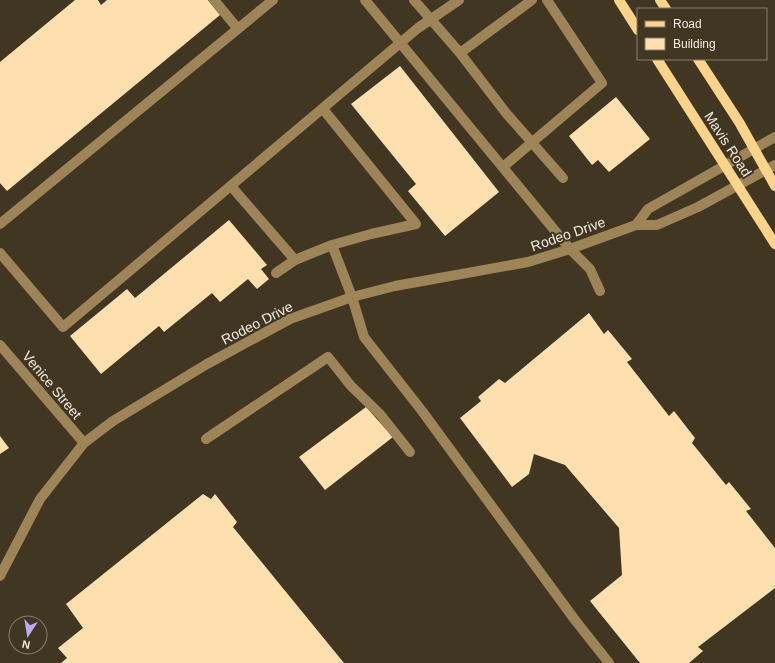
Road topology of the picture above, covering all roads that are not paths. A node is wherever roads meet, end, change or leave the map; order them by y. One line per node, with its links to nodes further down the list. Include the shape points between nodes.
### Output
1 (214, 0): 11 (street)
2 (273, 0): 11 (street)
3 (365, 0): 12 (street)
4 (459, 0): 9 (street)
5 (532, 0): 13 (street)
6 (547, 0): 18 (street, via 602,83)
7 (619, 0): 10 (main road)
8 (416, 1): 9 (street)
9 (431, 19): 12 (street); 13 (street)
10 (637, 28)
11 (238, 29): 28 (street)
12 (401, 44): 16 (street); 22 (street)
13 (460, 53): 18 (street)
14 (658, 60): 21 (main road, Mavis Road)
15 (699, 60): 19 (main road, Mavis Road)
16 (323, 109): 26 (street); 31 (street, via 416,224)
17 (775, 137): 19 (street)
18 (532, 142): 22 (street); 24 (street)
19 (754, 149): 21 (street); 23 (main road, Mavis Road)
20 (775, 165): 23 (street, Rodeo Drive)
21 (725, 166): 25 (main road, Mavis Road); 29 (street, via 648,209)
22 (502, 167): 32 (street)
23 (766, 170): 25 (street, Rodeo Drive); 27 (main road, Mavis Road)
24 (563, 178)
25 (737, 185): 29 (street, Rodeo Drive, via 698,207 657,225); 30 (main road, Mavis Road)
26 (231, 186): 33 (street, via 63,327); 34 (street)
27 (775, 186)
28 (0, 224)
29 (636, 225): 32 (street, Rodeo Drive)
30 (775, 244)
31 (332, 245): 34 (street); 37 (street)
32 (570, 249): 36 (street, via 590,269); 37 (street, Rodeo Drive, via 528,262 395,286)
33 (0, 253)
34 (295, 260): 35 (street)
35 (276, 274)
36 (600, 291)
37 (352, 297): 40 (street, Rodeo Drive, via 290,319 200,368 113,421); 43 (street, via 364,337)
38 (0, 345): 40 (street, Venice Street)
39 (206, 439): 41 (street, via 328,357 351,386 380,414)
40 (84, 443): 42 (street, Rodeo Drive, via 40,499)
41 (410, 452)
42 (0, 576)
43 (609, 663)

